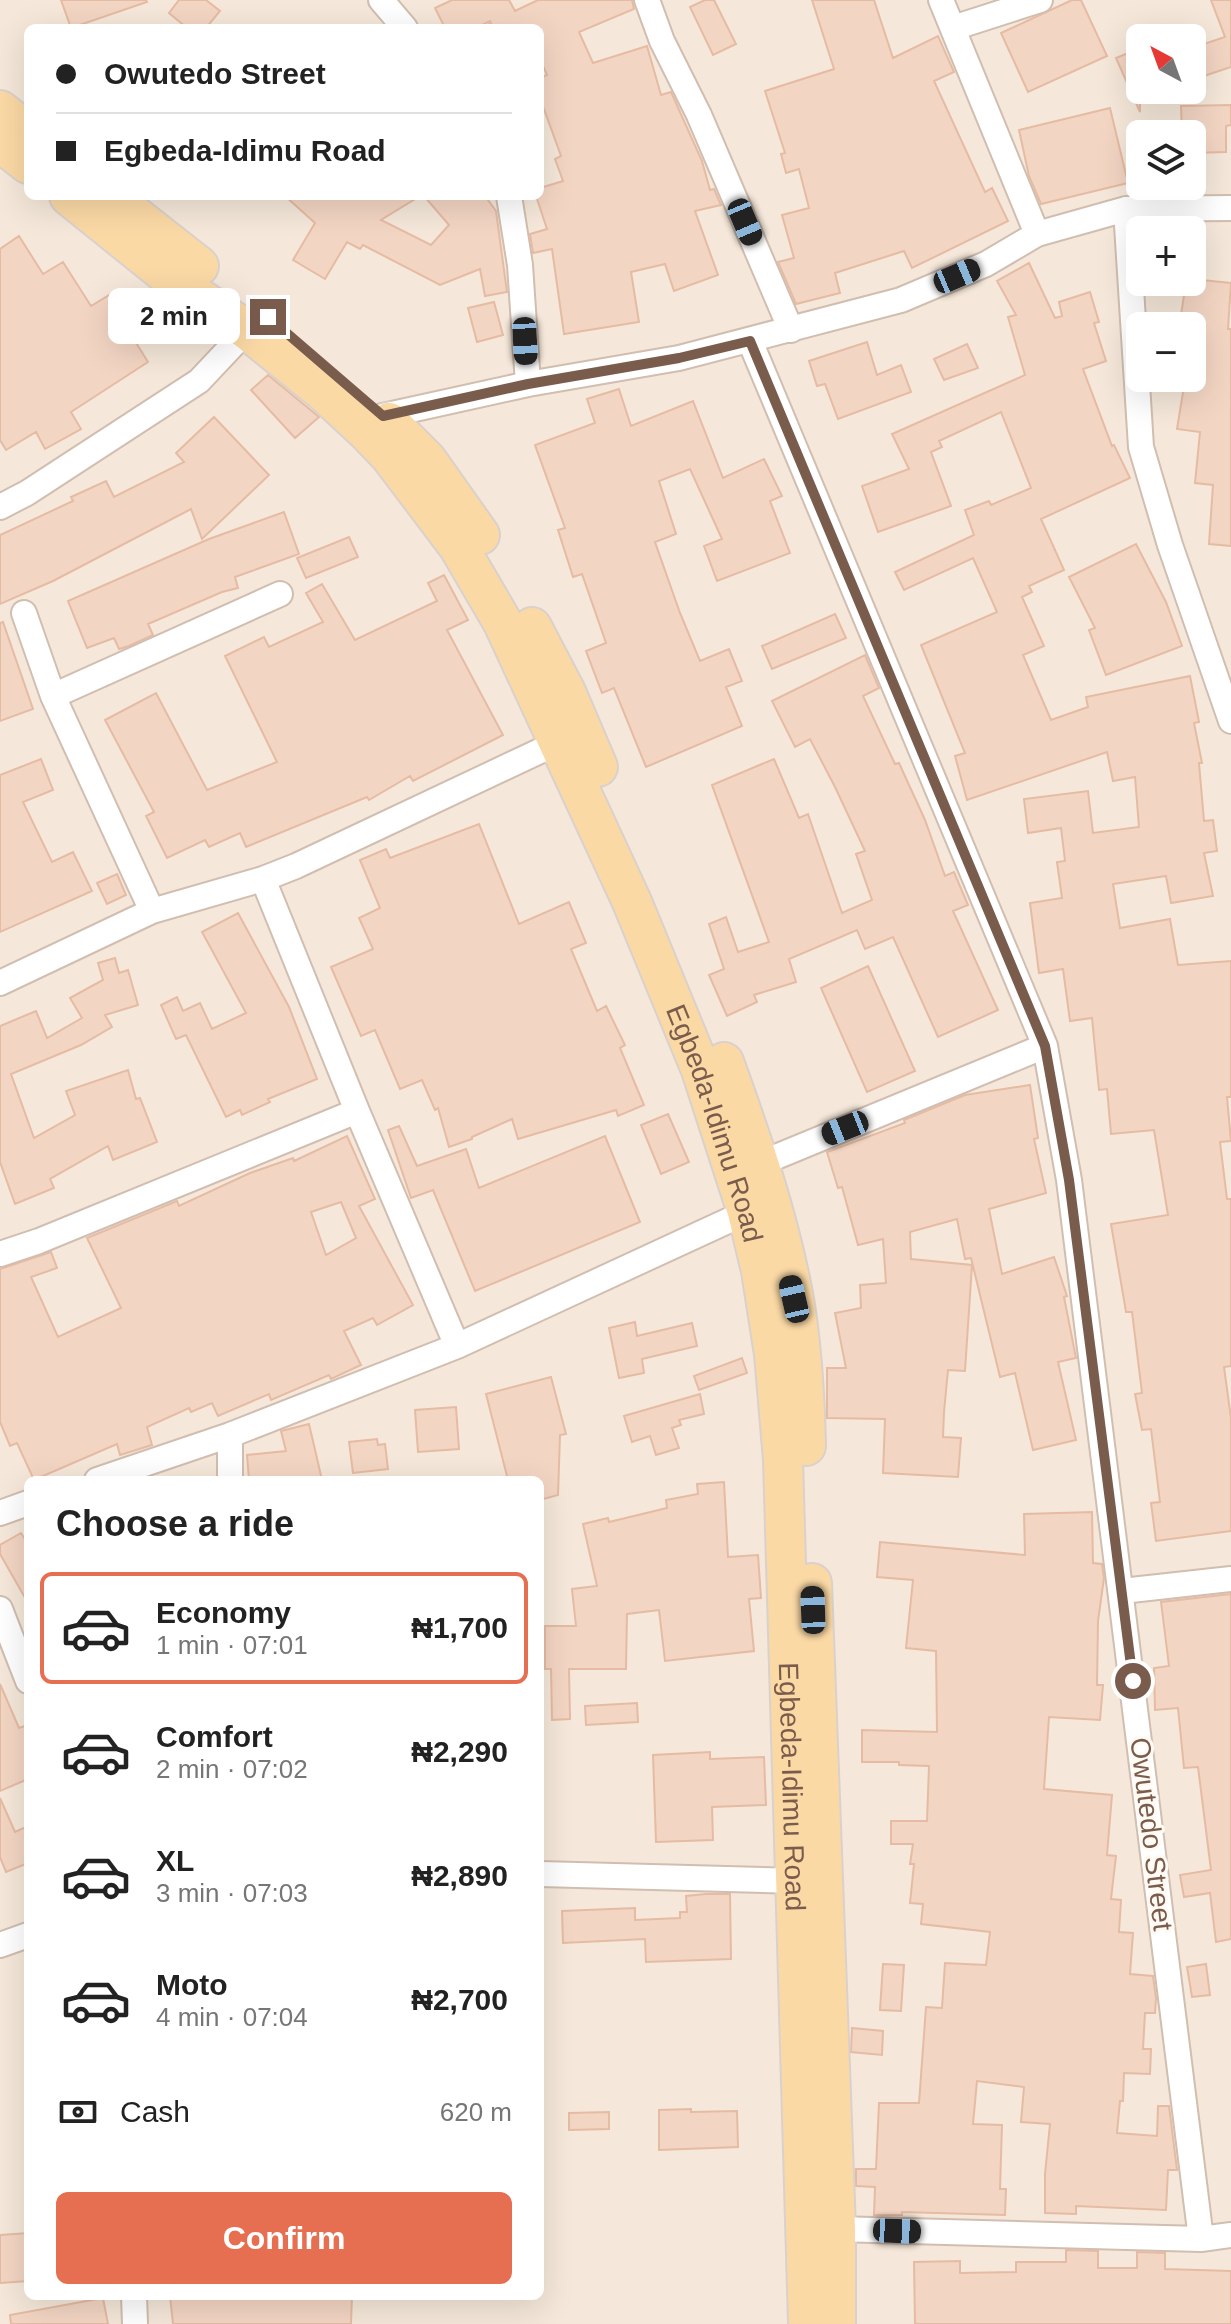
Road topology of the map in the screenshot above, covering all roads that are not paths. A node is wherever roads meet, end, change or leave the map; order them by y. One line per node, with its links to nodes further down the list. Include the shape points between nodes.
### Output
1 (381, 0): 5 (street)
2 (647, 0): 19 (street)
3 (941, 0): 6 (street)
4 (1040, 0): 6 (street)
5 (402, 24)
6 (953, 28): 16 (street)
7 (0, 110): 8 (main road)
8 (24, 129)
9 (0, 142): 10 (main road)
10 (24, 161)
11 (75, 200): 17 (main road, Egbeda-Idimu Road)
12 (114, 200): 17 (main road, Egbeda-Idimu Road)
13 (510, 200): 21 (street)
14 (1231, 208): 15 (street)
15 (1126, 209): 16 (street); 27 (street, via 1141,447)
16 (1037, 234): 19 (street, via 986,264 901,300)
17 (186, 273): 18 (main road, Egbeda-Idimu Road); 22 (main road, Egbeda-Idimu Road, via 268,317)
18 (247, 330): 23 (street, via 199,381); 28 (main road, Egbeda-Idimu Road, via 325,393 390,456 458,546 503,623)
19 (791, 330): 20 (street)
20 (750, 341): 21 (street); 32 (street, Owutedo Street)
21 (528, 384): 22 (street)
22 (383, 416): 34 (main road, Egbeda-Idimu Road, via 427,460 498,561 566,692 715,1036)
23 (0, 507)
24 (280, 594): 26 (street)
25 (24, 613): 26 (street)
26 (53, 696): 30 (street)
27 (1231, 721)
28 (559, 742): 29 (street); 35 (main road, Egbeda-Idimu Road, via 670,992)
29 (263, 879): 30 (street); 33 (street)
30 (152, 911): 31 (street)
31 (0, 983)
32 (1045, 1046): 34 (street); 44 (street, Owutedo Street, via 1069,1180)
33 (357, 1111): 36 (street); 37 (street)
34 (759, 1164): 51 (main road, Egbeda-Idimu Road, via 794,1299 804,1377)
35 (747, 1212): 37 (street); 48 (main road, Egbeda-Idimu Road, via 772,1341 783,1460)
36 (0, 1254)
37 (457, 1346): 38 (street)
38 (230, 1435): 39 (street); 40 (street)
39 (109, 1476)
40 (230, 1476)
41 (24, 1504): 42 (street)
42 (1, 1510)
43 (1231, 1579): 44 (street)
44 (1122, 1591): 53 (street, Owutedo Street)
45 (0, 1609): 46 (street)
46 (24, 1671)
47 (544, 1874): 48 (street)
48 (797, 1881): 56 (main road, Egbeda-Idimu Road)
49 (24, 1936): 50 (street)
50 (0, 1945)
51 (836, 2229): 53 (street); 57 (main road, Egbeda-Idimu Road)
52 (1231, 2235): 53 (street)
53 (1201, 2239)
54 (134, 2300): 55 (street)
55 (135, 2324)
56 (808, 2324)
57 (836, 2324)

